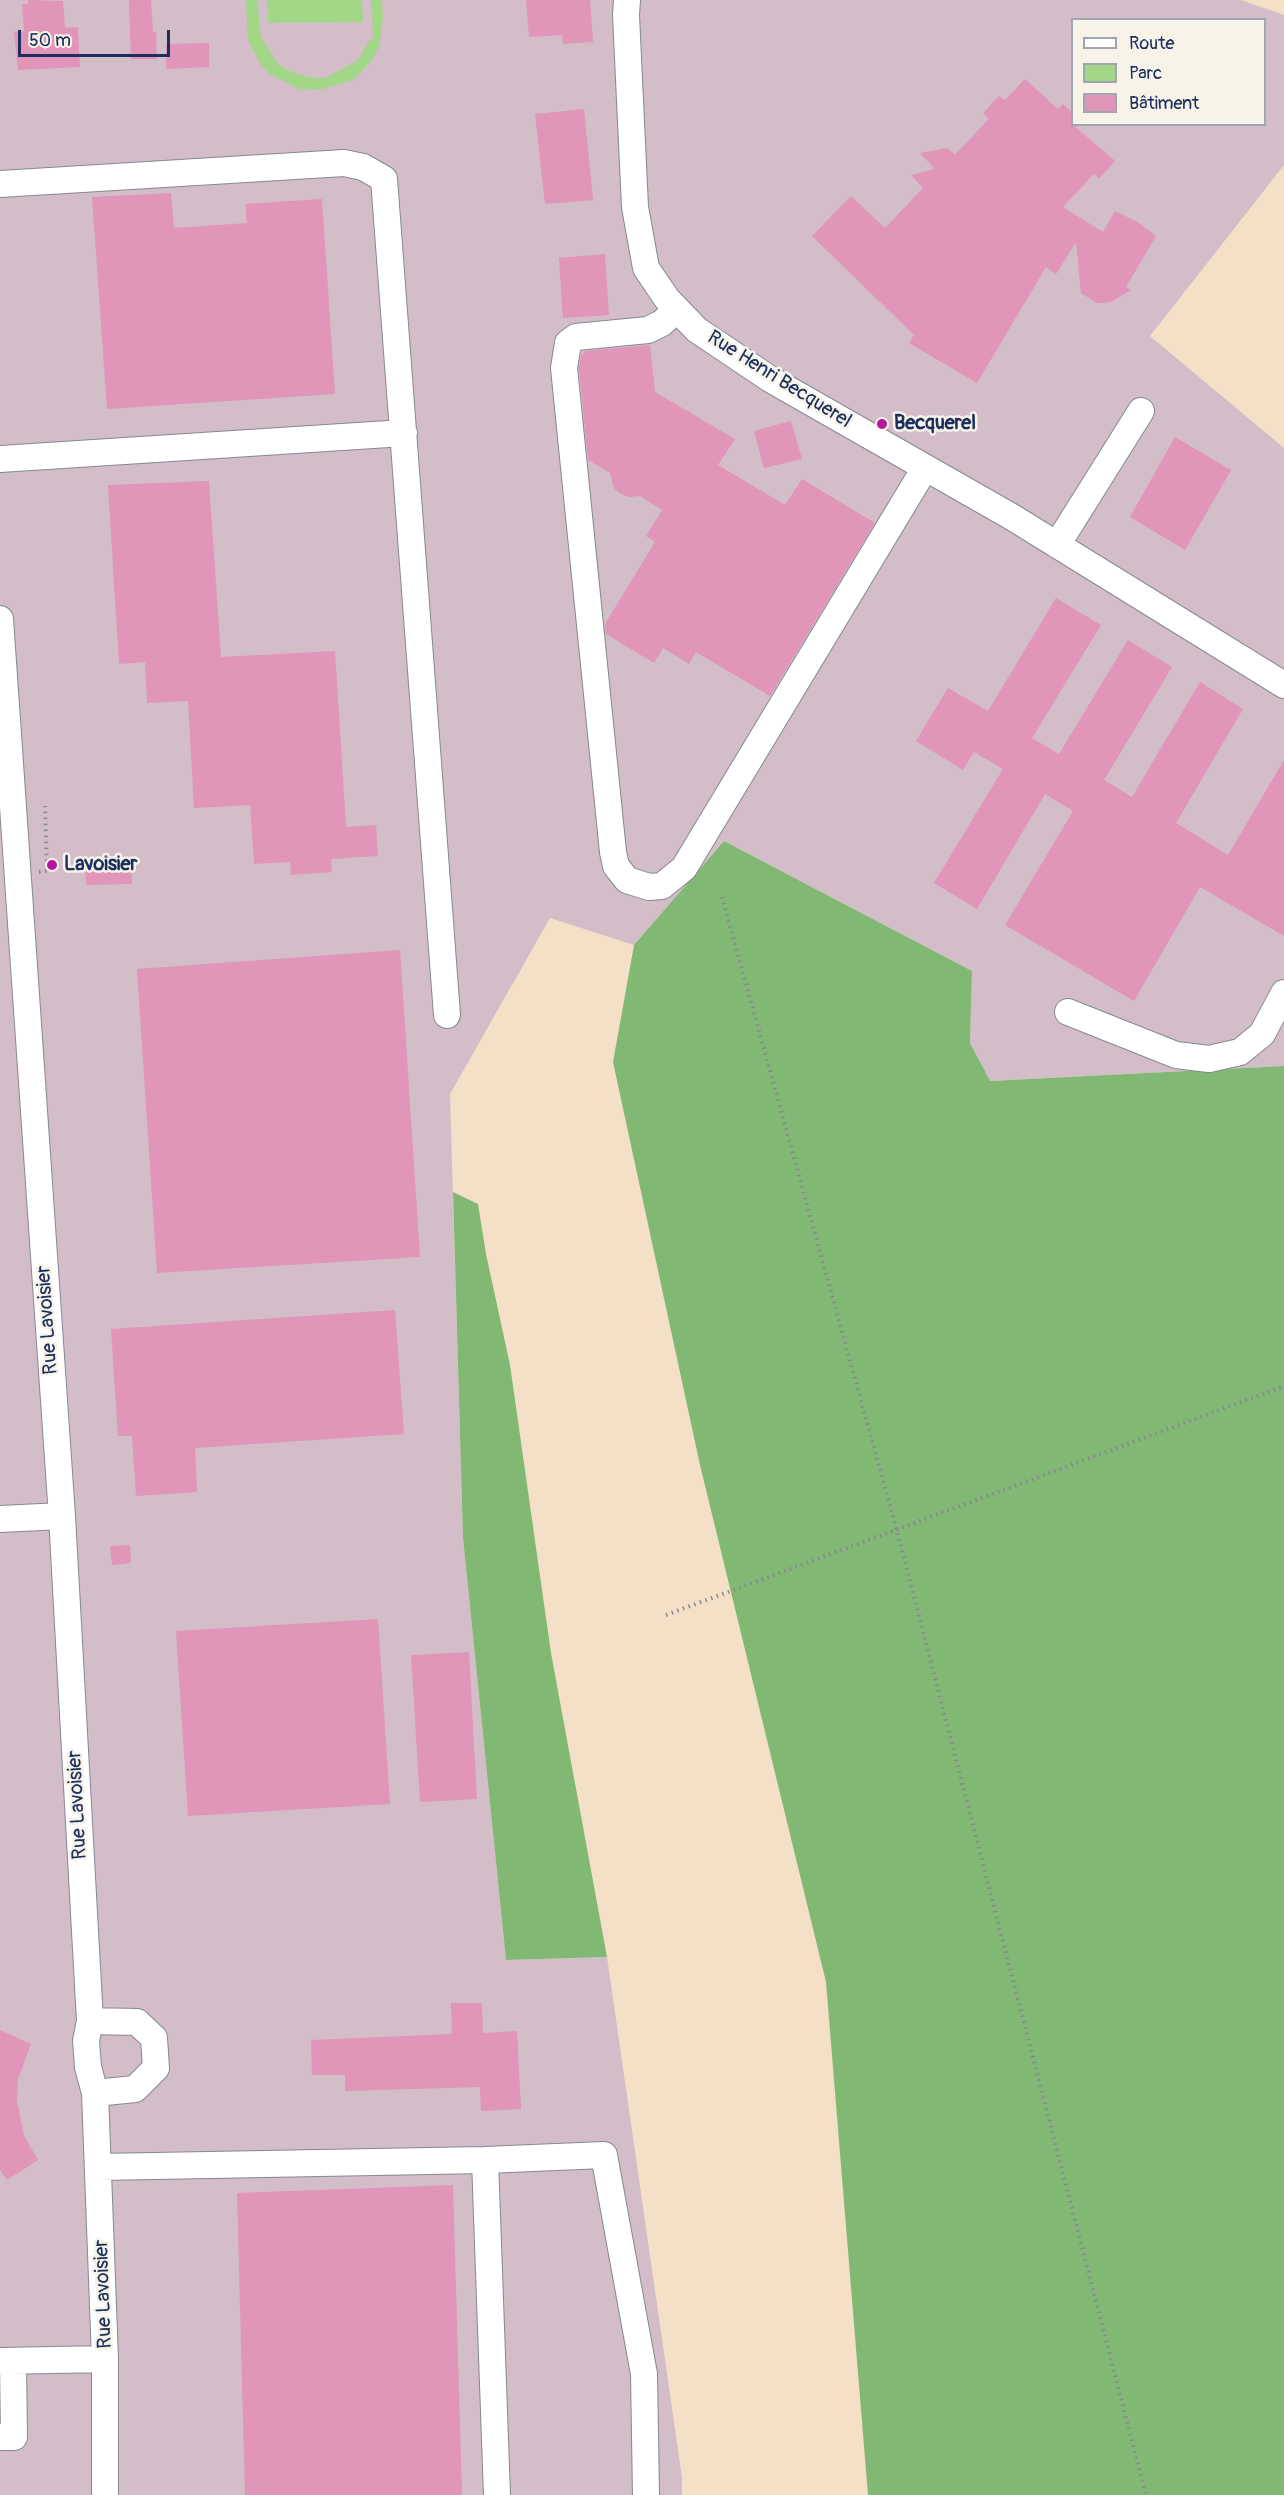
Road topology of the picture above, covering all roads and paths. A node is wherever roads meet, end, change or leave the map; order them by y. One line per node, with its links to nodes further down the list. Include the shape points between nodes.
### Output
1 (627, 0): 3 (street, Rue Henri Becquerel, via 635,207 646,268)
2 (0, 184): 5 (street, via 344,163 384,179)
3 (677, 309): 7 (street, Rue Henri Becquerel, via 697,330 770,379); 7 (street, via 648,330 576,337 568,343 564,368 613,852 616,866 627,880 649,887 662,886 684,868)
4 (1141, 411): 8 (street)
5 (404, 433): 6 (street); 17 (street)
6 (0, 459)
7 (925, 468): 8 (street, Rue Henri Becquerel)
8 (1057, 545): 10 (street, Rue Henri Becquerel)
9 (0, 619): 12 (street, Rue Lavoisier)
10 (1284, 685)
11 (45, 806): 13 (path, via 47,872)
12 (7, 835): 13 (street, Rue Lavoisier)
13 (18, 873): 19 (street, Rue Lavoisier)
14 (722, 897): 21 (path)
15 (1284, 993): 16 (street, via 1262,1034 1240,1052 1209,1059 1176,1054)
16 (1068, 1012)
17 (447, 1016)
18 (1284, 1386): 21 (path)
19 (62, 1516): 20 (street); 23 (street, Rue Lavoisier)
20 (0, 1519)
21 (896, 1530): 22 (path); 33 (path)
22 (666, 1615)
23 (90, 2021): 24 (street, Rue Lavoisier, via 86,2041); 24 (street, via 137,2022 154,2038 156,2068 135,2089)
24 (95, 2093): 26 (street, Rue Lavoisier)
25 (486, 2160): 26 (street); 31 (street); 32 (street, via 604,2155 644,2374)
26 (99, 2167): 27 (street, Rue Lavoisier)
27 (105, 2359): 28 (street); 30 (street, Rue Lavoisier)
28 (6, 2361): 29 (street, via 14,2437)
29 (0, 2438)
30 (105, 2495)
31 (497, 2495)
32 (646, 2495)
33 (1146, 2495)

